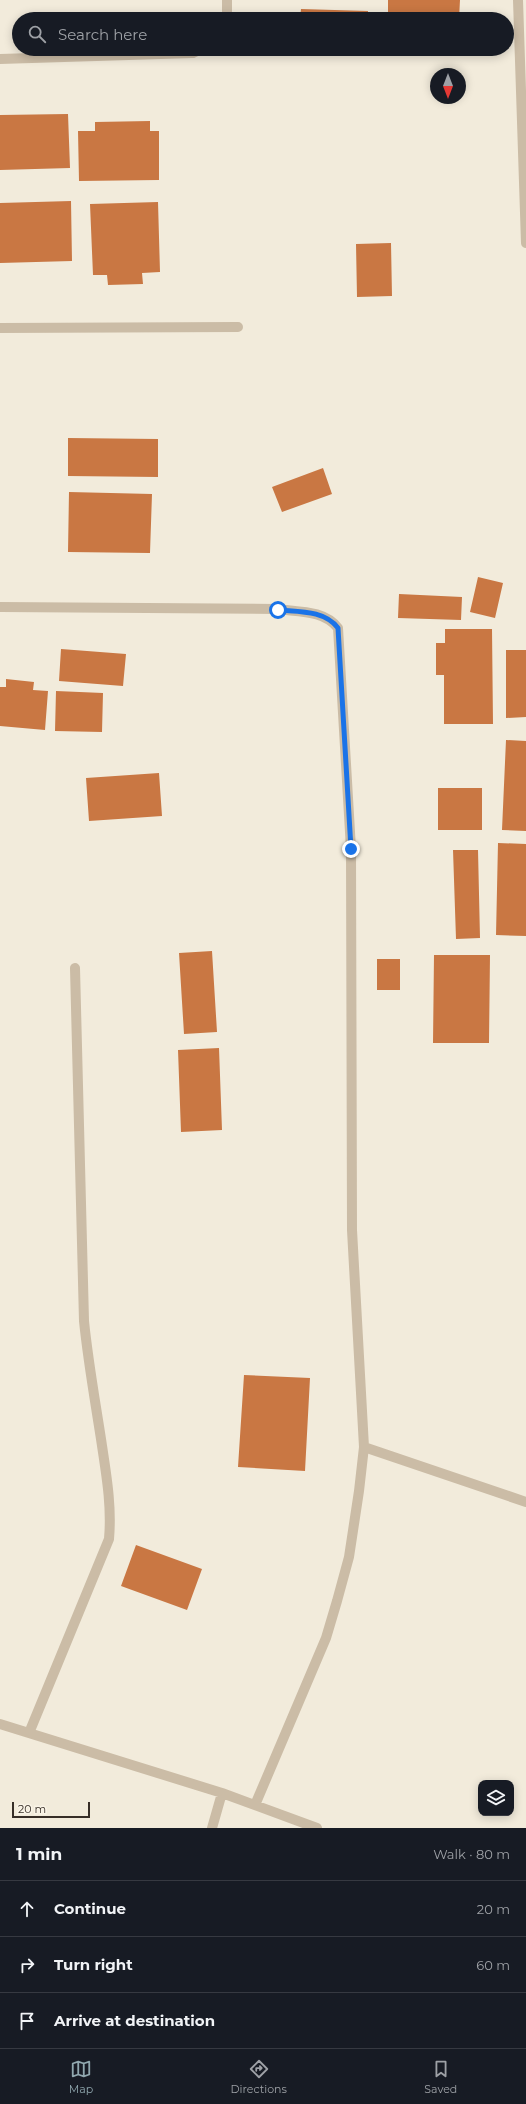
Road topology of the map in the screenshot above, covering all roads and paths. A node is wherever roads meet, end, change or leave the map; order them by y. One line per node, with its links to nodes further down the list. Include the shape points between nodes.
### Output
1 (227, 0): 3 (street)
2 (518, 0): 6 (street)
3 (227, 12)
4 (96, 56): 5 (street)
5 (0, 59)
6 (526, 243)
7 (238, 327): 8 (street)
8 (0, 328)
9 (0, 607): 11 (street, via 278,610 318,614 332,621 338,628 351,849 352,1230)
10 (75, 968): 14 (street, via 84,1321 111,1516 109,1539)
11 (364, 1447): 12 (street); 16 (street, via 349,1556 326,1638)
12 (526, 1502)
13 (0, 1724): 14 (street)
14 (29, 1733): 15 (street)
15 (222, 1794): 16 (street); 17 (street)
16 (255, 1805): 18 (street)
17 (212, 1828)
18 (317, 1828)

